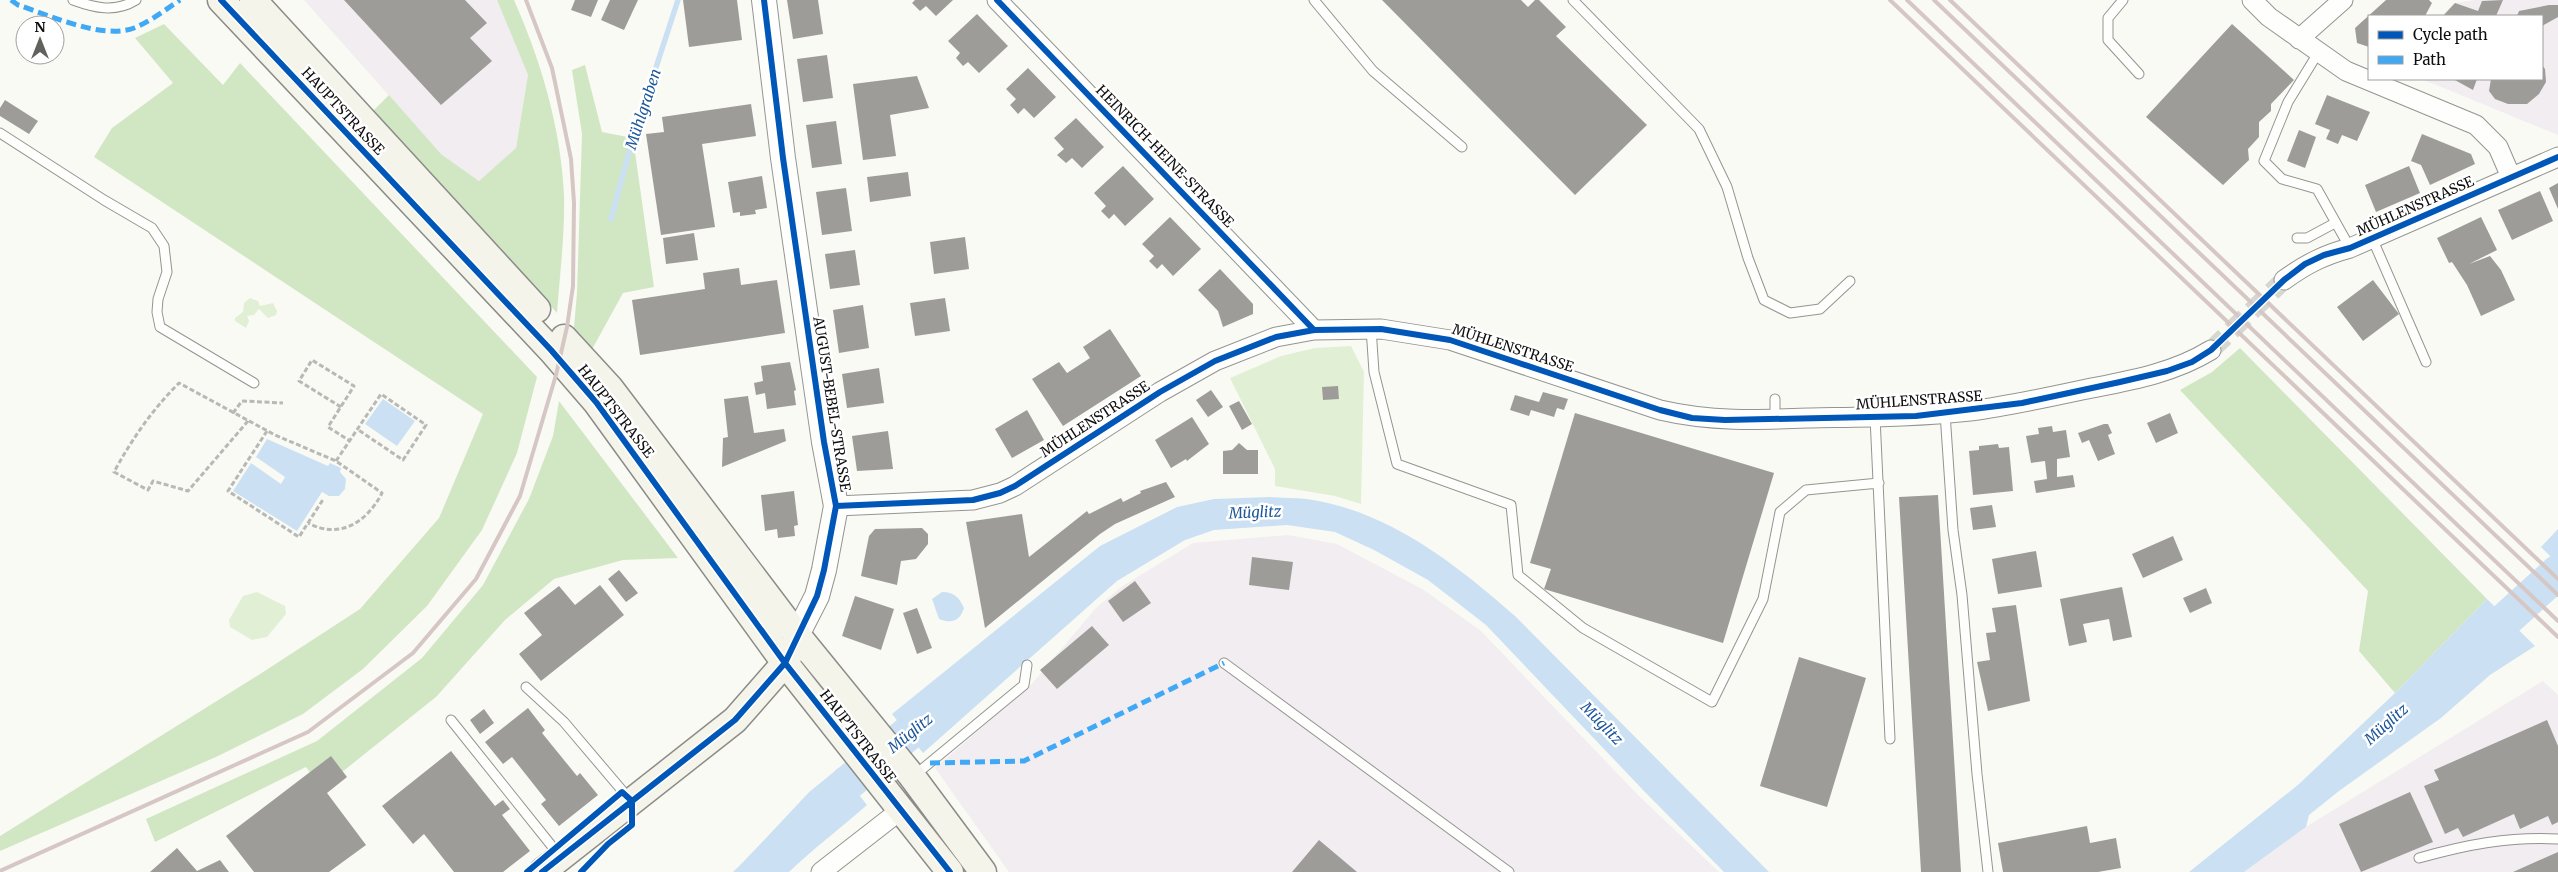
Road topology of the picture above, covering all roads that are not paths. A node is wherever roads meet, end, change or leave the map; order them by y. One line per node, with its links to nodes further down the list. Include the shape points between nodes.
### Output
1 (73, 0): 2 (lane, via 109,9 126,6)
2 (136, 0)
3 (221, 0): 37 (main road, HAUPTSTRASSE, via 551,350 596,402)
4 (254, 0): 36 (main road, HAUPTSTRASSE, via 610,388)
5 (764, 0): 35 (street, AUGUST-BEBEL-STRASSE, via 782,158)
6 (997, 0): 26 (street, HEINRICH-HEINE-STRASSE)
7 (1314, 0): 16 (lane, via 1373,71)
8 (1572, 0): 24 (lane, via 1699,129 1727,187 1764,300 1790,313 1820,309)
9 (2123, 0): 14 (lane, via 2108,18 2108,40)
10 (2252, 0): 12 (street)
11 (2343, 0): 12 (street)
12 (2299, 39): 13 (street)
13 (2318, 53): 18 (street, via 2346,71 2476,125 2498,146); 19 (lane, via 2288,102 2264,161 2282,179 2317,189)
14 (2139, 74)
15 (0, 133): 29 (lane, via 152,228 164,246 167,272 156,312 160,328)
16 (1462, 147)
17 (2558, 156): 18 (street, MÜHLENSTRASSE)
18 (2511, 177): 21 (street, MÜHLENSTRASSE)
19 (2335, 223): 20 (lane, via 2307,238); 22 (lane)
20 (2297, 238)
21 (2372, 238): 22 (street, MÜHLENSTRASSE); 28 (lane)
22 (2350, 248): 23 (street, MÜHLENSTRASSE, via 2305,264)
23 (2284, 280)
24 (1850, 281)
25 (1371, 328): 26 (street, MÜHLENSTRASSE); 33 (street, MÜHLENSTRASSE, via 1450,340 1692,418); 34 (lane, via 1374,372 1397,464 1511,504 1518,575 1583,628 1712,702 1763,599 1780,512 1806,490)
26 (1314, 330): 35 (street, MÜHLENSTRASSE, via 1276,337 1215,361 1000,493 973,500)
27 (2211, 350): 31 (street, MÜHLENSTRASSE, via 2192,362 2148,376 2022,403)
28 (2426, 362)
29 (254, 383)
30 (1775, 399): 33 (lane)
31 (1945, 413): 32 (street, MÜHLENSTRASSE); 53 (lane, via 1953,530)
32 (1875, 417): 33 (street, MÜHLENSTRASSE); 34 (lane)
33 (1775, 419)
34 (1880, 483): 42 (lane)
35 (836, 506): 36 (street, AUGUST-BEBEL-STRASSE, via 817,596)
36 (797, 635): 37 (main road, AUGUST-BEBEL-STRASSE); 43 (main road, HAUPTSTRASSE)
37 (785, 663): 44 (main road, AUGUST-BEBEL-STRASSE, via 735,720); 45 (main road, HAUPTSTRASSE)
38 (1224, 663): 52 (lane)
39 (1027, 665): 43 (lane, via 1024,685)
40 (526, 687): 44 (lane, via 564,722 595,762)
41 (451, 720): 48 (lane)
42 (1890, 739)
43 (912, 776): 51 (main road, HAUPTSTRASSE)
44 (632, 801): 48 (main road, AUGUST-BEBEL-STRASSE)
45 (894, 802): 49 (street); 50 (main road, HAUPTSTRASSE)
46 (2558, 839): 47 (lane, via 2504,840 2458,847)
47 (2419, 858)
48 (551, 865)
49 (821, 872)
50 (950, 872)
51 (983, 872)
52 (1508, 872)
53 (1988, 872)

